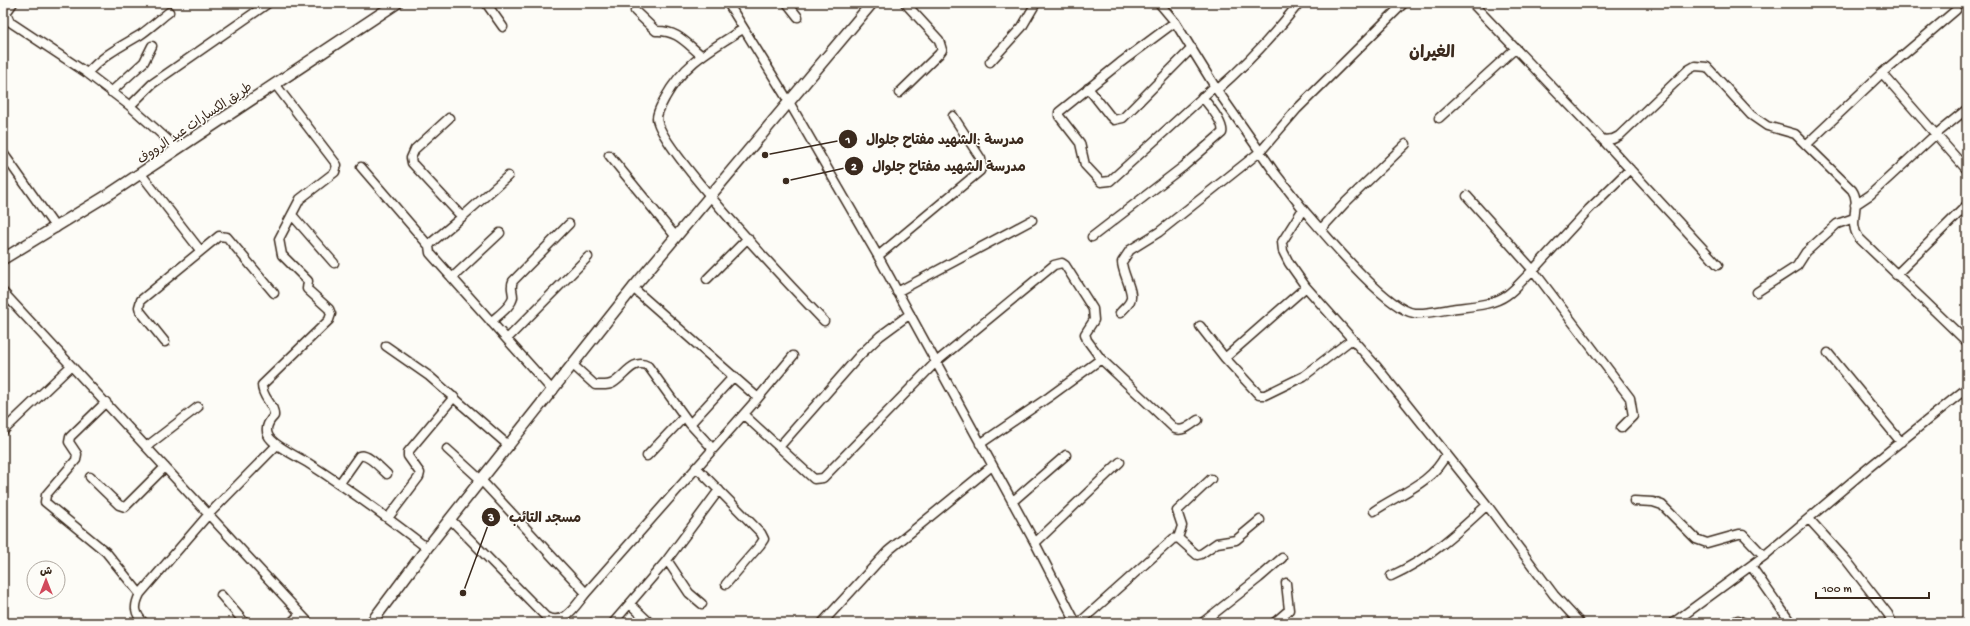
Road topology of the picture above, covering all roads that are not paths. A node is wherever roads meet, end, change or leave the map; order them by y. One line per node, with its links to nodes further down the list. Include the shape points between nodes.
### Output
1 (13, 3): 26 (street, via 6,13 10,22)
2 (397, 3): 28 (main road, طريق الكسارات عبد الرووف)
3 (486, 3): 19 (street)
4 (728, 3): 20 (street)
5 (787, 3): 17 (street)
6 (872, 3): 34 (main road)
7 (905, 3): 32 (street, via 939,40 942,50)
8 (1036, 3): 25 (street, via 1022,27)
9 (1159, 3): 18 (street)
10 (1299, 3): 30 (street, via 1278,31 1247,64)
11 (1404, 3): 45 (street, via 1297,109)
12 (1472, 3): 23 (street)
13 (267, 4): 35 (street, via 152,84)
14 (1956, 10): 27 (street)
15 (635, 11): 24 (street, via 656,31 667,30 674,33)
16 (169, 12): 26 (street, via 140,34 113,49)
17 (798, 17)
18 (1175, 22): 22 (street); 29 (street)
19 (503, 27)
20 (743, 28): 24 (street); 34 (street)
21 (152, 46): 31 (street, via 144,62)
22 (1192, 48): 29 (street, via 1128,114 1118,120 1110,116); 30 (street)
23 (1516, 48): 39 (street); 41 (street)
24 (701, 55): 54 (street, via 685,69 671,88 657,118 660,132)
25 (990, 62)
26 (87, 73): 31 (street)
27 (1882, 73): 40 (street); 43 (street)
28 (275, 84): 44 (main road, طريق الكسارات عبد الرووف); 58 (street, via 337,165 335,172 300,199)
29 (1088, 88): 33 (street, via 1062,109 1059,116 1080,143 1085,165 1103,182 1113,179)
30 (1216, 88): 33 (street); 45 (street)
31 (112, 92): 35 (street)
32 (899, 93)
33 (1202, 97): 66 (street, via 1222,126 1222,133 1184,166)
34 (789, 102): 54 (main road); 71 (street)
35 (130, 106): 44 (street)
36 (1967, 109): 40 (street)
37 (953, 116): 71 (street, via 981,159 980,171)
38 (449, 118): 59 (street, via 415,149 411,158 412,163)
39 (1439, 118)
40 (1935, 135): 50 (street); 55 (street, via 1870,195)
41 (1603, 140): 43 (street, via 1619,136 1680,76 1695,66 1703,66 1711,71 1751,115 1767,126 1790,131); 49 (street)
42 (1406, 144): 64 (street)
43 (1806, 144): 55 (street, via 1854,192)
44 (178, 149): 51 (main road, طريق الكسارات عبد الرووف)
45 (1261, 151): 57 (street); 86 (street, via 1159,232 1130,250 1122,262 1132,297)
46 (3, 153): 63 (street)
47 (609, 155): 67 (street)
48 (361, 167): 69 (street)
49 (1630, 169): 75 (street); 76 (street)
50 (1967, 170)
51 (141, 174): 63 (main road, طريق الكسارات عبد الرووف); 70 (street)
52 (508, 176): 59 (street)
53 (1467, 196): 76 (street)
54 (711, 197): 67 (main road); 68 (street)
55 (1855, 205): 60 (street)
56 (1967, 205): 77 (street)
57 (1303, 209): 64 (street); 80 (street, via 1282,242 1289,263)
58 (292, 215): 74 (street); 117 (street, via 279,239 282,255 308,281 307,289 332,314 329,320 262,385 262,393 274,411 267,428 268,436)
59 (462, 217): 69 (street)
60 (1854, 218): 77 (street, via 1854,229 1859,238); 84 (street, via 1837,224 1806,252 1796,266)
61 (1032, 220): 83 (street)
62 (569, 224): 89 (street, via 513,280 512,301)
63 (56, 228): 73 (main road, طريق الكسارات عبد الرووف)
64 (1321, 229): 76 (street, via 1372,284 1394,303 1413,313 1459,308 1500,299)
65 (500, 233): 78 (street)
66 (1092, 237)
67 (676, 238): 81 (main road)
68 (748, 238): 79 (street); 88 (street)
69 (429, 246): 78 (street, via 430,253)
70 (200, 250): 85 (street, via 219,236 225,236); 93 (street, via 139,303 140,311)
71 (878, 256): 83 (street)
72 (588, 257): 91 (street)
73 (3, 259)
74 (334, 263)
75 (1718, 265)
76 (1533, 270): 114 (street, via 1630,398 1633,416)
77 (1896, 275): 94 (street)
78 (452, 278): 89 (street)
79 (707, 278)
80 (1306, 287): 92 (street); 98 (street)
81 (633, 288): 101 (main road); 103 (street)
82 (3, 292): 102 (street)
83 (897, 292): 87 (street)
84 (1757, 292)
85 (274, 293)
86 (1120, 313)
87 (910, 314): 100 (street); 121 (street, via 880,336 860,355)
88 (824, 321)
89 (491, 322): 91 (street)
90 (1200, 326): 98 (street)
91 (507, 339): 105 (street)
92 (1352, 339): 98 (street, via 1304,376 1259,395); 124 (street)
93 (165, 342)
94 (1967, 342)
95 (386, 346): 106 (street)
96 (1828, 354): 116 (street)
97 (793, 356): 107 (street)
98 (1225, 358)
99 (1101, 359): 100 (street, via 1085,334 1094,320 1093,310 1062,263 1054,265); 112 (street, via 1174,429 1185,429); 118 (street)
100 (936, 363): 118 (street); 121 (street, via 823,478 814,479)
101 (573, 365): 105 (main road); 111 (street, via 595,385 607,385 636,364 643,364 656,376)
102 (72, 366): 108 (street); 115 (street)
103 (734, 376): 107 (street); 113 (street)
104 (1967, 388): 116 (street)
105 (553, 391): 119 (main road)
106 (454, 397): 119 (street); 142 (street, via 408,452 420,473 419,477)
107 (758, 398): 110 (street)
108 (106, 402): 120 (street); 157 (street, via 70,436 69,442 77,454 76,460 46,494 45,502 106,552)
109 (198, 407): 120 (street)
110 (744, 415): 121 (street); 123 (street)
111 (684, 417): 113 (street); 126 (street)
112 (1198, 420)
113 (690, 424): 123 (street)
114 (1621, 428)
115 (3, 431)
116 (1901, 442): 143 (street)
117 (278, 444): 135 (street); 141 (street)
118 (980, 444): 128 (street)
119 (508, 445): 133 (main road)
120 (146, 447): 129 (street)
121 (779, 447)
122 (447, 449): 133 (street)
123 (713, 449): 130 (street)
124 (1446, 454): 139 (street); 140 (street, via 1442,463 1422,481)
125 (1066, 455): 138 (street)
126 (647, 456)
127 (1120, 462): 147 (street)
128 (992, 466): 138 (street); 169 (street, via 888,551)
129 (165, 467): 132 (street, via 125,507 119,505); 141 (street)
130 (696, 467): 136 (street); 156 (street)
131 (387, 474): 135 (street, via 362,455)
132 (90, 477)
133 (481, 480): 144 (main road); 156 (street)
134 (1211, 480): 146 (street, via 1177,511 1182,526)
135 (340, 483): 142 (street)
136 (719, 490): 151 (street); 155 (street, via 761,533 764,540)
137 (1634, 501): 149 (street, via 1662,505 1702,542 1743,534)
138 (1012, 502): 147 (street)
139 (1487, 505): 153 (street, via 1451,539 1426,558); 173 (street, via 1554,595)
140 (1374, 511)
141 (208, 515): 157 (street); 161 (street)
142 (388, 518): 148 (street)
143 (1808, 519): 149 (street); 178 (street, via 1847,561 1888,614)
144 (451, 520): 148 (main road); 156 (street, via 551,621 560,622 565,619)
145 (1260, 520): 146 (street, via 1236,540 1216,543 1197,555)
146 (1178, 538): 170 (street, via 1167,543)
147 (1035, 543): 170 (street)
148 (427, 548): 162 (main road)
149 (1764, 556): 152 (street)
150 (1282, 558): 171 (street)
151 (667, 560): 159 (street); 160 (street, via 689,593)
152 (1751, 566): 174 (street); 177 (street)
153 (1391, 576)
154 (1286, 583): 172 (street, via 1289,610)
155 (726, 584)
156 (586, 593)
157 (140, 594): 163 (street, via 136,610)
158 (221, 595): 164 (street)
159 (630, 604): 167 (street); 168 (street)
160 (702, 604)
161 (300, 614): 165 (street); 166 (street)
162 (374, 621)
163 (144, 623)
164 (244, 623)
165 (291, 623)
166 (309, 623)
167 (613, 623)
168 (650, 623)
169 (822, 623)
170 (1078, 623)
171 (1202, 623)
172 (1274, 623)
173 (1580, 623)
174 (1673, 623)
175 (1732, 623): 176 (street, via 1740,620)
176 (1744, 623)
177 (1791, 623)
178 (1892, 623)

